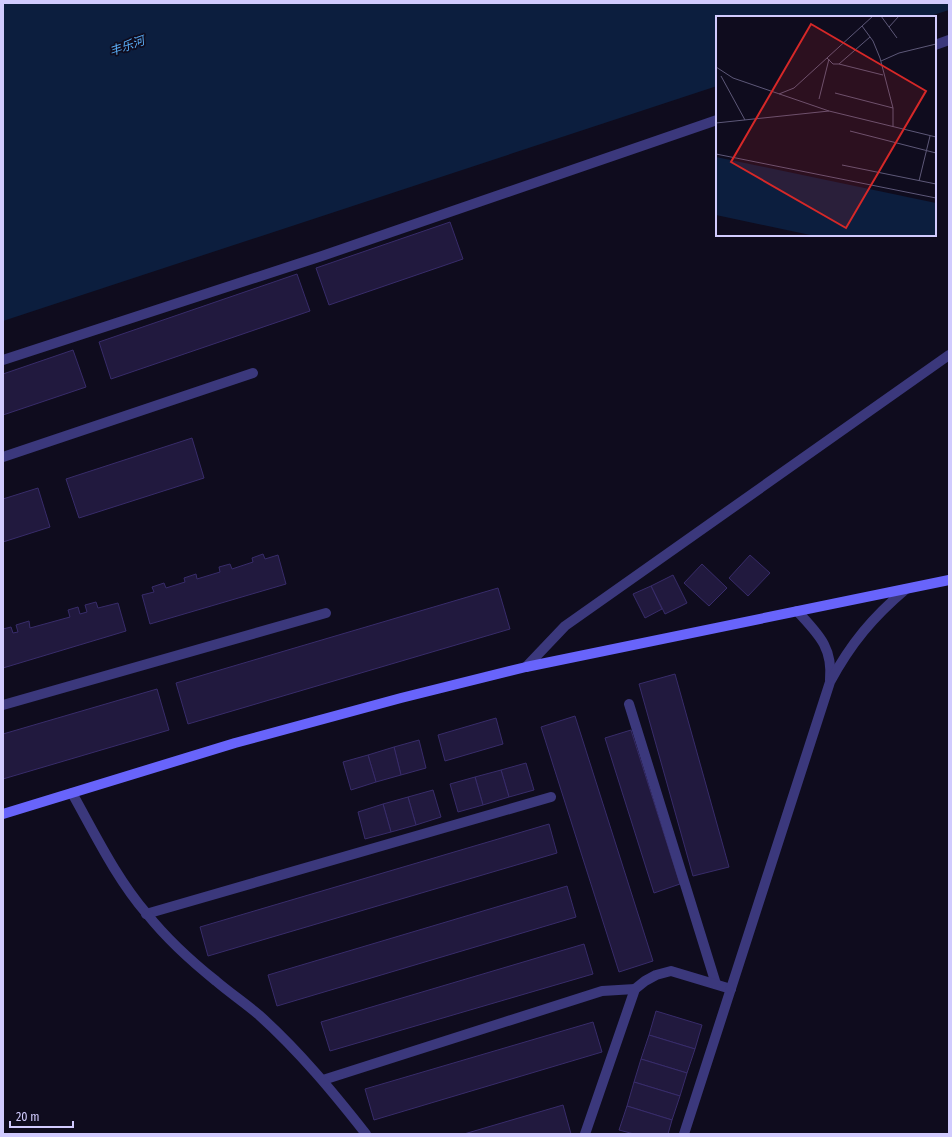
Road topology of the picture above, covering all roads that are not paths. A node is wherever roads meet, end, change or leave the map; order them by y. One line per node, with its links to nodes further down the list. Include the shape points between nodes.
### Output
1 (949, 40): 2 (street)
2 (936, 45)
3 (716, 120): 5 (street, via 322,256)
4 (949, 355): 12 (street, via 565,626)
5 (3, 360)
6 (253, 373): 7 (street)
7 (3, 457)
8 (949, 580): 9 (main road)
9 (906, 589): 10 (main road); 13 (street, via 870,622)
10 (797, 611): 12 (main road); 13 (street, via 825,644 830,662)
11 (326, 613): 15 (street)
12 (526, 667): 16 (main road, via 401,698 235,744)
13 (830, 682): 22 (street)
14 (630, 704): 20 (street)
15 (3, 706)
16 (72, 793): 18 (main road); 19 (street, via 129,893)
17 (551, 797): 19 (street)
18 (3, 814)
19 (146, 914): 23 (street, via 194,962 283,1038)
20 (716, 984): 21 (street, via 671,971 645,981); 22 (street)
21 (635, 989): 23 (street, via 602,991); 25 (street)
22 (731, 989): 26 (street)
23 (323, 1080): 24 (street)
24 (366, 1134)
25 (585, 1134)
26 (684, 1134)

